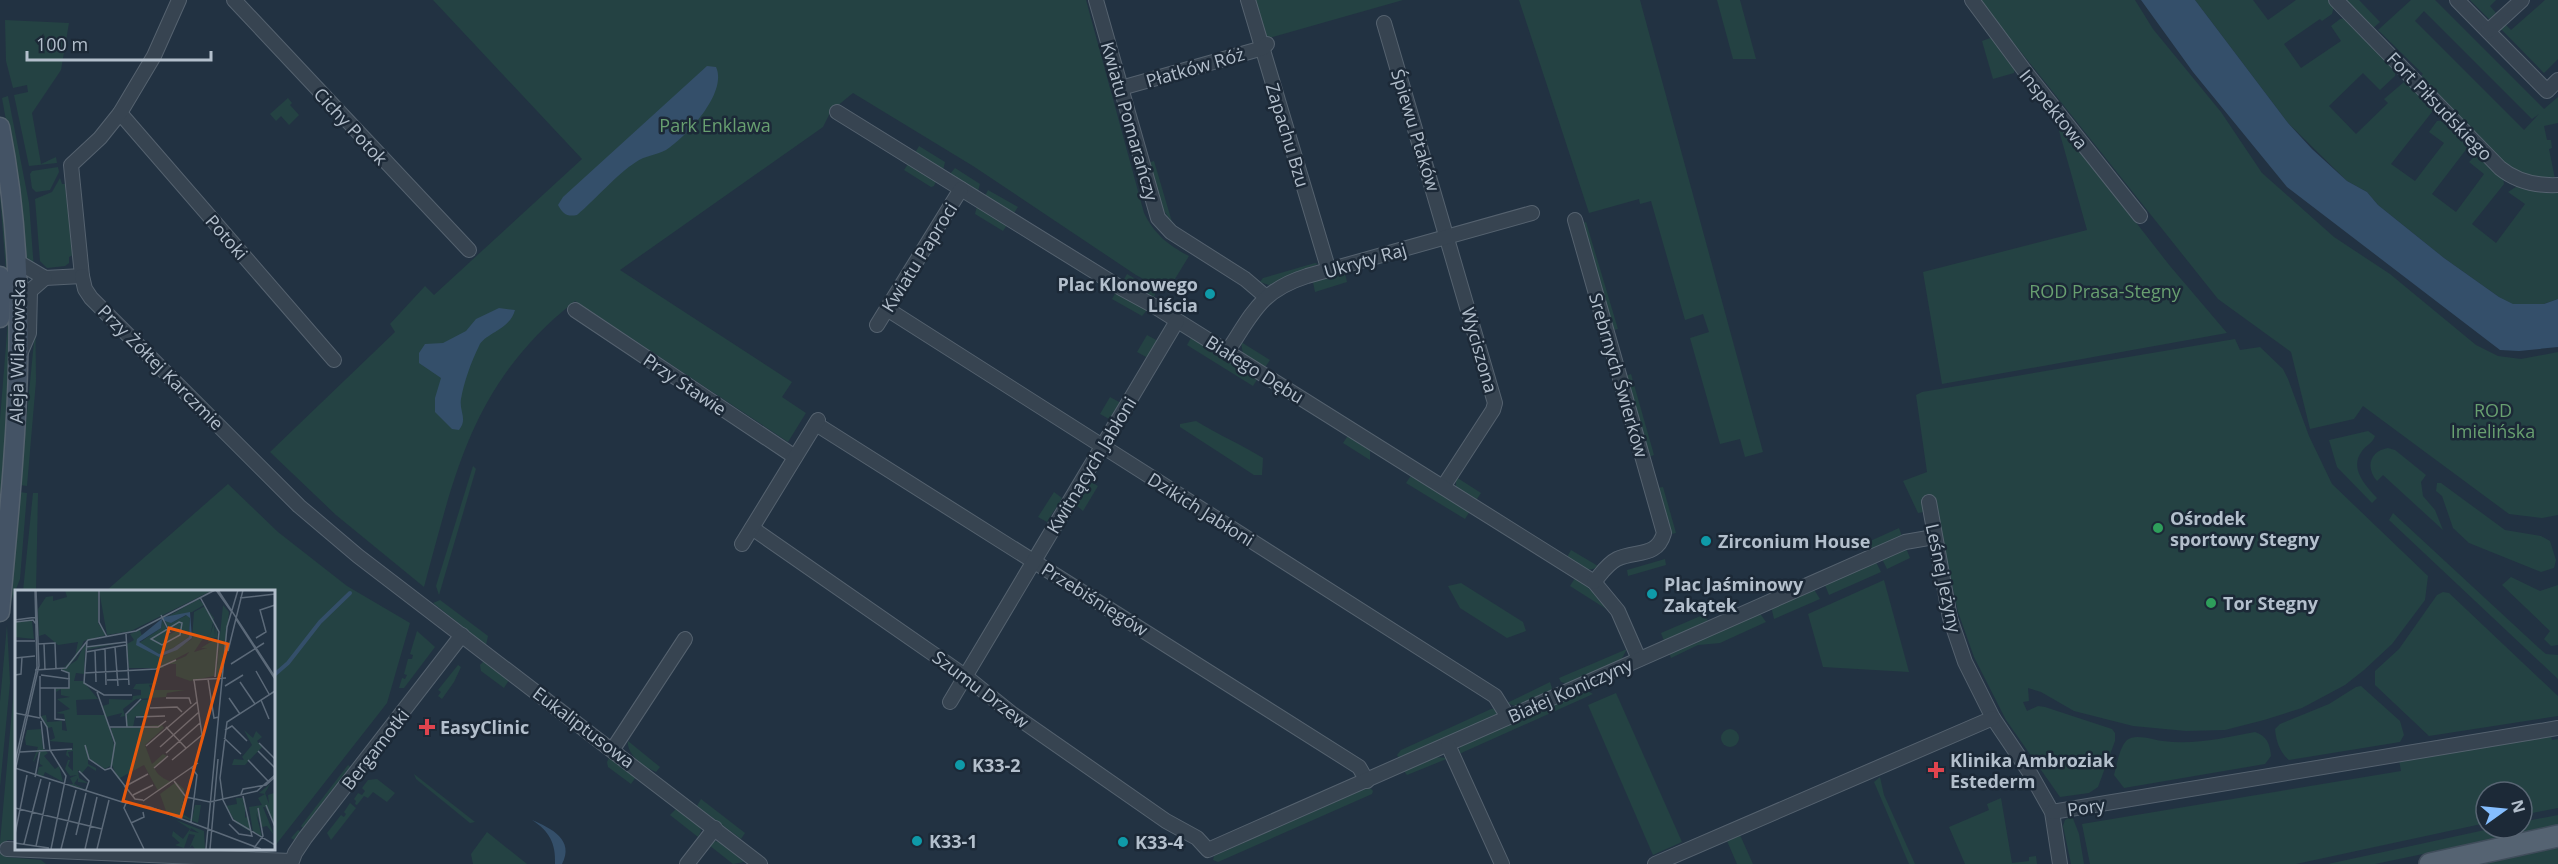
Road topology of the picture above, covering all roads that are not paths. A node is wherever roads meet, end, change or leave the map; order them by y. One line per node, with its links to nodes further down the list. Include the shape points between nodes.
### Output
1 (179, 0): 15 (street, via 154,56)
2 (234, 0): 23 (street, Cichy Potok)
3 (1096, 0): 13 (street, Kwiatu Pomarańczy)
4 (1248, 0): 11 (street, Zapachu Bzu)
5 (1972, 0): 20 (street, Inspektowa)
6 (2336, 0): 17 (street, Fort Piłsudskiego, via 2500,168 2530,183)
7 (2457, 0): 10 (street)
8 (2522, 0): 10 (street)
9 (1384, 23): 22 (street, Śpiewu Ptaków)
10 (2488, 31): 12 (street, via 2547,91)
11 (1265, 46): 13 (street, Płatków Róż); 25 (street, Zapachu Bzu)
12 (2558, 80)
13 (1121, 88): 29 (street, Kwiatu Pomarańczy, via 1158,218 1171,232)
14 (837, 112): 18 (street, Białego Dębu)
15 (120, 113): 27 (street, via 71,165); 37 (street, Potoki)
16 (0, 127): 24 (main road, Aleja Wilanowska)
17 (2558, 184)
18 (961, 189): 30 (street, Kwiatu Paproci); 33 (street, Białego Dębu)
19 (1532, 213): 22 (street, Ukryty Raj)
20 (2140, 216)
21 (1575, 220): 46 (street, Srebrnych Świerków, via 1663,529 1654,550 1617,559)
22 (1448, 237): 25 (street, Ukryty Raj); 40 (street, Wyciszona, via 1494,403)
23 (469, 250)
24 (18, 262): 28 (street); 36 (main road, Aleja Wilanowska)
25 (1329, 271): 29 (street, Ukryty Raj, via 1295,280)
26 (0, 276): 32 (main road, Aleja Wilanowska)
27 (82, 276): 28 (street); 47 (street, Przy Żółtej Karczmie, via 91,298 299,506)
28 (45, 278): 36 (street, via 30,291 29,333)
29 (1265, 296): 35 (street, Ukryty Raj)
30 (886, 309): 34 (street, Kwiatu Paproci); 38 (street, Dzikich Jabłoni)
31 (575, 310): 39 (street, Przy Stawie)
32 (0, 318)
33 (1177, 321): 35 (street, Białego Dębu); 38 (street, Kwitnących Jabłoni)
34 (877, 325)
35 (1227, 352): 40 (street, Białego Dębu)
36 (20, 355): 48 (main road, Aleja Wilanowska)
37 (334, 360)
38 (1101, 447): 45 (street, Kwitnących Jabłoni); 54 (street, Dzikich Jabłoni, via 1496,696)
39 (795, 457): 42 (street); 45 (street, Przebiśniegów, via 817,422)
40 (1443, 487): 46 (street, Białego Dębu)
41 (1929, 502): 43 (street, Leśnej Jeżyny)
42 (752, 528): 44 (street); 52 (street, Szumu Drzew)
43 (1934, 537): 51 (street, Białej Koniczyny, via 1905,542); 55 (street, Leśnej Jeżyny, via 1950,618 1965,662)
44 (742, 544)
45 (1034, 561): 52 (street, Kwitnących Jabłoni); 59 (street, Przebiśniegów, via 1359,767)
46 (1594, 582): 51 (street, Białego Dębu, via 1618,611)
47 (406, 592): 49 (street, Eukaliptusowa)
48 (0, 612)
49 (462, 635): 58 (street, Eukaliptusowa); 66 (street, Bergamotki, via 305,838)
50 (685, 639): 58 (street)
51 (1640, 659): 54 (street, Białej Koniczyny)
52 (965, 676): 53 (street, Kwitnących Jabłoni); 64 (street, Szumu Drzew, via 1098,774 1197,838)
53 (950, 702)
54 (1508, 717): 57 (street, Białej Koniczyny)
55 (1993, 718): 60 (street, Pory); 70 (street)
56 (2558, 729): 60 (street, Pory)
57 (1448, 745): 59 (street, Białej Koniczyny); 69 (street)
58 (613, 749): 61 (street, Eukaliptusowa)
59 (1367, 781): 64 (street, Białej Koniczyny)
60 (2052, 812): 71 (street)
61 (715, 828): 67 (street); 68 (street, Eukaliptusowa)
62 (2558, 836): 72 (main road)
63 (7, 849): 65 (street)
64 (1208, 850)
65 (59, 858): 66 (street)
66 (291, 863)
67 (687, 864)
68 (760, 864)
69 (1502, 864)
70 (1655, 864)
71 (2060, 864)
72 (2430, 864)

